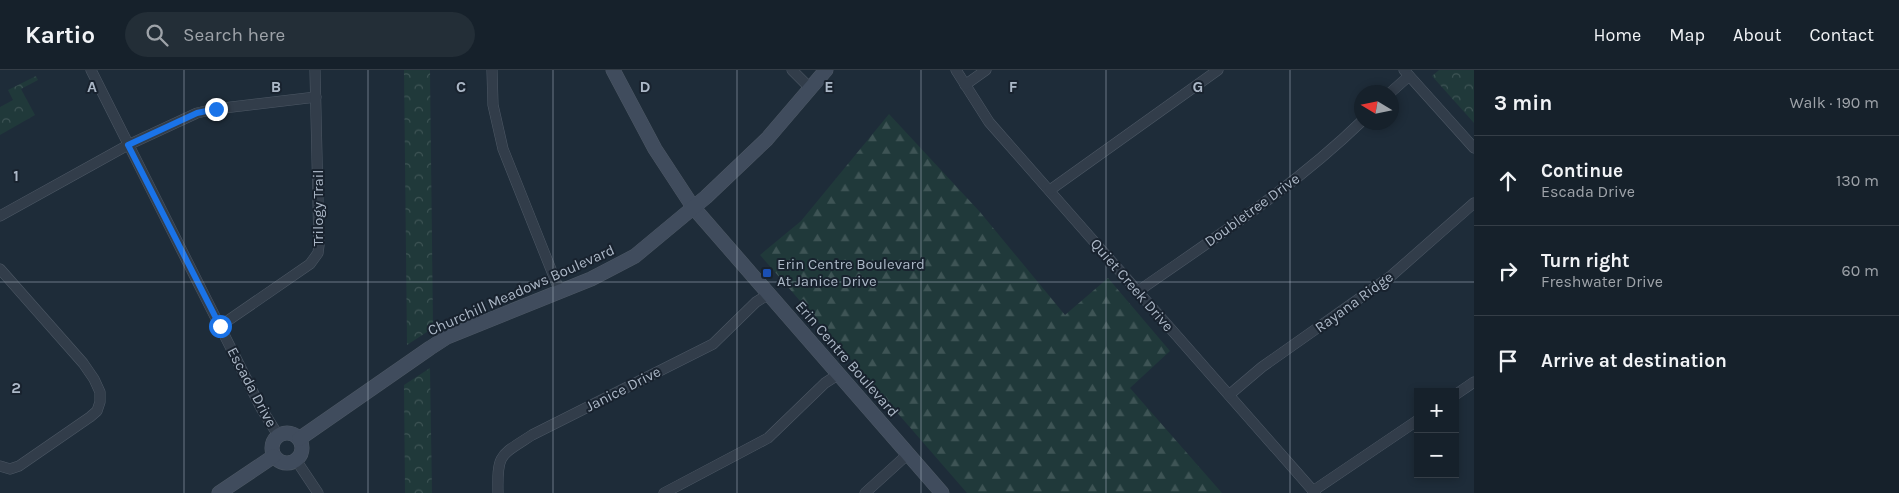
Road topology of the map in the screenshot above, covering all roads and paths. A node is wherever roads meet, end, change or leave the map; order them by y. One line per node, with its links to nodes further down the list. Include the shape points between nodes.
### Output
1 (91, 70): 16 (street, Escada Drive)
2 (316, 70): 14 (street, Trilogy Trail)
3 (492, 70): 23 (street, via 493,105 503,149)
4 (613, 70): 20 (street, Erin Centre Boulevard, via 655,150)
5 (792, 70): 13 (street)
6 (826, 70): 13 (street, Churchill Meadows Boulevard)
7 (956, 70): 11 (street, Quiet Creek Drive)
8 (986, 70): 11 (street)
9 (1218, 70): 18 (street)
10 (1406, 73): 12 (street); 17 (street)
11 (965, 85): 18 (street, Quiet Creek Drive, via 989,122)
12 (1397, 85)
13 (810, 88): 20 (street, Churchill Meadows Boulevard, via 767,139)
14 (316, 97): 16 (street, via 197,113); 26 (street, Trilogy Trail, via 318,253 310,264)
15 (1354, 129): 24 (street, Doubletree Drive, via 1289,185)
16 (128, 145): 21 (street); 26 (street, Escada Drive)
17 (1474, 148)
18 (1050, 190): 24 (street, Quiet Creek Drive)
19 (1474, 203): 30 (street, Rayana Ridge, via 1391,276 1262,367)
20 (693, 207): 23 (street, Churchill Meadows Boulevard, via 635,256); 25 (street, Erin Centre Boulevard)
21 (0, 216)
22 (0, 269): 37 (street, via 83,364 101,397 97,411 19,466 10,469)
23 (560, 292): 33 (street, Churchill Meadows Boulevard, via 447,337)
24 (1137, 292): 30 (street, Quiet Creek Drive)
25 (769, 294): 27 (street, Erin Centre Boulevard); 41 (street, Janice Drive, via 756,302 713,344 532,435 505,453 497,466)
26 (220, 326): 32 (street, Escada Drive)
27 (839, 374): 34 (street, Erin Centre Boulevard); 42 (street, via 825,383 768,438)
28 (1474, 382): 29 (street)
29 (1459, 392)
30 (1229, 395): 38 (street, Quiet Creek Drive)
31 (1414, 423): 38 (street)
32 (278, 435): 33 (street, via 287,432); 35 (street, via 272,445)
33 (299, 439): 36 (street, via 302,450)
34 (908, 454): 43 (street); 44 (street, Erin Centre Boulevard)
35 (274, 456): 36 (street, via 284,463); 39 (street)
36 (296, 460): 40 (street)
37 (0, 466)
38 (1314, 492)
39 (220, 493)
40 (318, 493)
41 (498, 493)
42 (664, 493)
43 (865, 493)
44 (942, 493)

